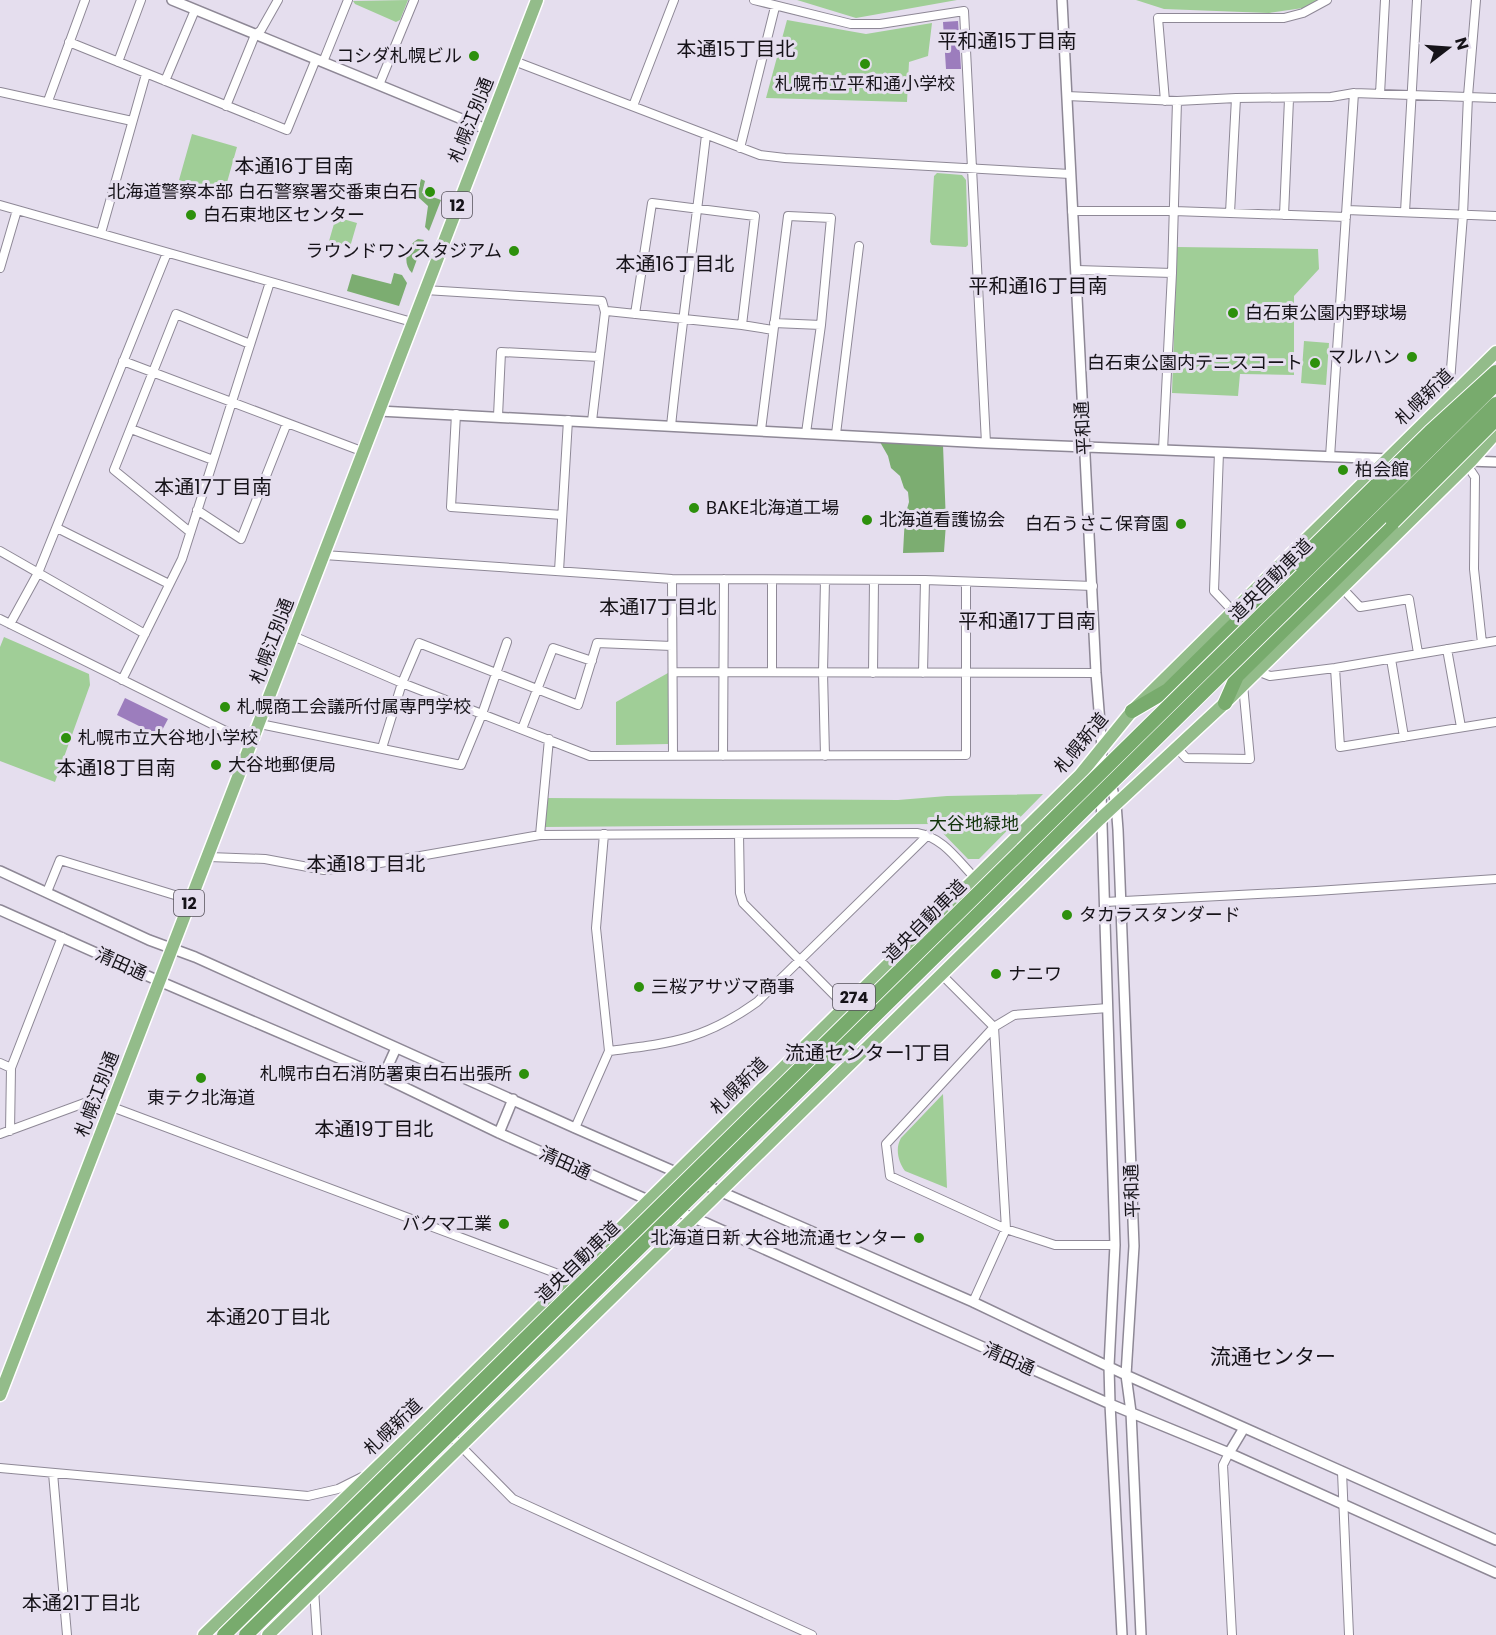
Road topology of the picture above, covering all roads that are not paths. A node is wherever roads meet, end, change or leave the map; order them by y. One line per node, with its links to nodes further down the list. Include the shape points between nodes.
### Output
1 (85, 0): 18 (street)
2 (141, 0): 21 (street)
3 (172, 0): 16 (street)
4 (278, 0): 17 (street)
5 (348, 0): 19 (street)
6 (414, 0): 24 (street)
7 (537, 0): 20 (highway, 札幌江別通 / 12)
8 (674, 0): 38 (street)
9 (754, 0): 15 (street)
10 (1062, 0): 29 (street, 平和通)
11 (1327, 0): 35 (street, via 1284,18 1158,18)
12 (1385, 0): 27 (street)
13 (1417, 0): 28 (street)
14 (1476, 0): 30 (street)
15 (775, 6): 42 (street); 43 (street, via 851,24 880,24 964,11)
16 (195, 10): 17 (street); 23 (street)
17 (255, 35): 19 (street); 37 (street)
18 (69, 42): 21 (street); 34 (street)
19 (319, 61): 24 (street); 37 (street, via 287,130)
20 (514, 61): 38 (street); 40 (highway, 札幌江別通 / 12)
21 (118, 62): 22 (street)
22 (146, 74): 23 (street); 39 (street)
23 (165, 81): 37 (street)
24 (379, 85): 40 (street)
25 (0, 92): 34 (street)
26 (1354, 93): 27 (street); 33 (street); 52 (street)
27 (1380, 94): 28 (street)
28 (1410, 94): 30 (street); 50 (street)
29 (1067, 96): 35 (street); 44 (street, 平和通)
30 (1468, 96): 32 (street); 54 (street)
31 (1236, 98): 33 (street); 36 (street); 51 (street)
32 (1496, 98)
33 (1289, 99): 53 (street)
34 (48, 101): 39 (street)
35 (1165, 101): 36 (street)
36 (1177, 102): 49 (street)
37 (226, 106)
38 (633, 106): 41 (street)
39 (132, 121): 56 (street)
40 (486, 129): 63 (highway, 札幌江別通 / 12)
41 (706, 135): 42 (street); 47 (street)
42 (740, 148): 43 (street, via 785,158)
43 (972, 168): 44 (street); 94 (street)
44 (1070, 174): 48 (street, 平和通)
45 (0, 205): 46 (street)
46 (17, 210): 56 (street); 59 (street)
47 (698, 210): 65 (street, via 652,203); 66 (street); 68 (street, via 755,216)
48 (1072, 211): 49 (street); 60 (street, 平和通)
49 (1174, 211): 51 (street); 61 (street)
50 (1405, 212): 52 (street); 54 (street)
51 (1230, 213): 53 (street)
52 (1346, 213): 53 (street); 99 (street)
53 (1284, 215)
54 (1463, 215): 55 (street); 78 (street, via 1450,382)
55 (1496, 216)
56 (101, 234): 58 (street)
57 (859, 246): 93 (street)
58 (167, 253): 62 (street); 74 (street)
59 (0, 268)
60 (1077, 270): 61 (street); 95 (street, 平和通)
61 (1172, 273): 96 (street)
62 (270, 282): 67 (street); 71 (street)
63 (425, 290): 64 (street, via 602,301); 67 (highway, 札幌江別通 / 12)
64 (605, 312): 65 (street); 73 (street)
65 (635, 314): 66 (street)
66 (682, 320): 68 (street); 88 (street)
67 (412, 322): 81 (highway, 札幌江別通 / 12)
68 (741, 325): 70 (street)
69 (820, 325): 70 (street); 70 (street, via 831,218 788,216); 91 (street)
70 (774, 327): 90 (street)
71 (250, 344): 76 (street, via 176,314); 79 (street)
72 (1496, 352): 78 (highway, 札幌新道 / 274)
73 (599, 357): 83 (street, via 501,352); 86 (street)
74 (123, 361): 76 (street); 106 (street)
75 (1496, 372): 151 (highway, bridge, via 1168,690)
76 (153, 373): 79 (street); 89 (street)
77 (1496, 384): 230 (highway, 道央自動車道, bridge)
78 (1457, 391): 100 (highway, 札幌新道 / 274)
79 (232, 403): 87 (street); 101 (street)
80 (1496, 404): 231 (highway, 道央自動車道, bridge)
81 (379, 411): 82 (street); 97 (highway, 札幌江別通 / 12)
82 (456, 414): 83 (street); 105 (street, via 451,507)
83 (498, 417): 85 (street)
84 (1496, 419): 150 (highway, bridge, via 1237,676)
85 (568, 420): 86 (street); 105 (street)
86 (592, 421): 88 (street)
87 (287, 423): 97 (street); 104 (street, via 241,539)
88 (671, 426): 90 (street)
89 (131, 429): 101 (street); 107 (street, via 114,470)
90 (760, 430): 91 (street)
91 (806, 433): 93 (street)
92 (1496, 433): 103 (highway, 274)
93 (836, 434): 94 (street)
94 (986, 443): 95 (street)
95 (1084, 446): 96 (street); 120 (street, 平和通)
96 (1163, 450): 98 (street)
97 (364, 452): 109 (highway, 札幌江別通 / 12)
98 (1219, 452): 99 (street); 122 (street, via 1214,591)
99 (1330, 457): 100 (street)
100 (1387, 459): 103 (street); 122 (highway, 札幌新道 / 274)
101 (213, 460): 104 (street)
102 (1496, 462): 103 (street)
103 (1469, 463): 121 (highway, 274); 129 (street, via 1475,477 1474,569)
104 (197, 510): 107 (street)
105 (562, 515): 110 (street)
106 (57, 528): 111 (street); 119 (street)
107 (190, 532): 119 (street)
108 (0, 551): 111 (street)
109 (324, 555): 110 (street); 126 (highway, 札幌江別通 / 12)
110 (559, 571): 112 (street)
111 (38, 573): 124 (street); 125 (street)
112 (672, 579): 113 (street); 130 (street)
113 (724, 579): 115 (street); 138 (street)
114 (925, 579): 117 (street); 118 (street); 145 (street)
115 (772, 580): 116 (street); 139 (street)
116 (825, 580): 117 (street); 140 (street)
117 (874, 580): 141 (street)
118 (966, 582): 120 (street); 142 (street)
119 (169, 584): 125 (street)
120 (1093, 586): 143 (street, 平和通)
121 (1342, 588): 132 (street, via 1360,607 1409,599); 136 (highway, 274)
122 (1233, 611): 151 (highway, 札幌新道 / 274)
123 (0, 619): 124 (street)
124 (10, 624): 146 (street)
125 (145, 634): 146 (street)
126 (293, 636): 147 (street); 154 (highway, 札幌江別通 / 12)
127 (1496, 641): 129 (street)
128 (507, 642): 144 (street)
129 (1482, 643): 131 (street)
130 (672, 645): 134 (street, via 597,643); 137 (street)
131 (1447, 649): 132 (street); 155 (street)
132 (1418, 653): 133 (street)
133 (1391, 659): 135 (street); 157 (street)
134 (592, 661): 149 (street, via 553,648); 149 (street, via 578,705)
135 (1335, 668): 136 (street, via 1270,676); 157 (street, via 1340,747)
136 (1257, 670): 148 (highway, 274)
137 (673, 672): 138 (street); 163 (street)
138 (723, 672): 139 (street); 164 (street)
139 (772, 672): 140 (street)
140 (823, 672): 141 (street); 165 (street)
141 (873, 673): 145 (street)
142 (966, 673): 143 (street); 145 (street); 165 (street, via 966,755)
143 (1096, 673): 161 (street, 平和通)
144 (495, 674): 147 (street, via 418,643); 149 (street); 152 (street)
145 (923, 674)
146 (122, 680): 159 (street)
147 (402, 683): 152 (street); 160 (street)
148 (1243, 685): 150 (highway, 274); 162 (street, via 1250,759 1186,758)
149 (537, 691): 156 (street)
150 (1225, 703): 162 (highway, 274)
151 (1132, 711): 161 (highway, 札幌新道 / 274)
152 (482, 714): 156 (street); 160 (street, via 461,765)
153 (1496, 722): 155 (street)
154 (260, 724): 159 (highway, 札幌江別通 / 12); 160 (street)
155 (1461, 727): 157 (street)
156 (522, 729): 158 (street)
157 (1404, 737)
158 (549, 739): 163 (street, via 590,756); 171 (street)
159 (252, 744): 172 (highway, 札幌江別通 / 12)
160 (382, 748)
161 (1102, 748): 166 (street, 平和通); 167 (street, 平和通); 174 (highway, 札幌新道 / 274, via 1080,775)
162 (1177, 748): 166 (highway, 274)
163 (674, 756): 164 (street)
164 (723, 756): 165 (street)
165 (825, 756)
166 (1116, 804): 167 (highway, 274); 178 (street, 平和通)
167 (1100, 819): 179 (street, 平和通); 184 (highway, 274)
168 (604, 834): 169 (street); 171 (street); 190 (street, via 596,928)
169 (739, 834): 170 (street); 183 (street, via 743,903)
170 (928, 834): 174 (street); 183 (street)
171 (540, 835): 172 (street, via 363,867 324,870 265,859)
172 (209, 857): 177 (highway, 札幌江別通 / 12)
173 (0, 871): 176 (street, 清田通)
174 (975, 878): 186 (highway, 札幌新道 / 274)
175 (1496, 879): 178 (street)
176 (47, 892): 177 (street, via 60,860); 182 (street, 清田通)
177 (190, 900): 182 (highway, 札幌江別通 / 12)
178 (1120, 901): 179 (street); 210 (street, 平和通, via 1134,1246)
179 (1105, 902): 187 (street, 平和通)
180 (0, 910): 181 (street, 清田通)
181 (62, 937): 185 (street, 清田通); 192 (street)
182 (172, 949): 185 (highway, 札幌江別通 / 12); 189 (street, 清田通)
183 (800, 960): 186 (street); 190 (street, via 757,1002 713,1029 679,1041)
184 (942, 974): 188 (street); 202 (highway, 274)
185 (159, 981): 193 (street, 清田通); 194 (highway, 札幌江別通 / 12)
186 (845, 1006): 201 (highway, 札幌新道 / 274)
187 (1108, 1008): 188 (street, via 1014,1015); 206 (street, 平和通)
188 (994, 1027): 205 (street); 205 (street, via 886,1144 890,1176)
189 (396, 1048): 193 (street); 195 (street, 清田通)
190 (609, 1051): 197 (street)
191 (0, 1063): 192 (street)
192 (11, 1068): 198 (street)
193 (383, 1077): 199 (street, 清田通)
194 (117, 1090): 196 (highway, 札幌江別通 / 12); 198 (street)
195 (513, 1100): 197 (street, 清田通); 199 (street)
196 (112, 1107): 207 (street); 211 (highway, 札幌江別通 / 12)
197 (575, 1128): 201 (street, 清田通)
198 (10, 1131): 200 (street)
199 (499, 1133): 203 (street, 清田通)
200 (0, 1134)
201 (676, 1173): 202 (street, 清田通); 203 (highway, 札幌新道 / 274)
202 (721, 1191): 204 (highway, 274); 208 (street, 清田通)
203 (648, 1200): 204 (street, 清田通); 207 (highway, 札幌新道 / 274)
204 (695, 1218): 212 (street, 清田通); 216 (highway, 274)
205 (1006, 1229): 206 (street, via 1055,1245); 208 (street)
206 (1115, 1245): 209 (street, 平和通)
207 (569, 1278): 214 (highway, 札幌新道 / 274)
208 (973, 1302): 209 (street, 清田通)
209 (1109, 1366): 210 (street, 清田通); 212 (street, 平和通)
210 (1126, 1375): 213 (street, 平和通); 215 (street, 清田通)
211 (0, 1395)
212 (1110, 1404): 213 (street, 清田通); 236 (street, 平和通)
213 (1131, 1412): 217 (street, 清田通); 237 (street, 平和通)
214 (430, 1416): 216 (street); 221 (highway, 札幌新道 / 274)
215 (1244, 1428): 217 (street); 219 (street, 清田通)
216 (461, 1446): 225 (highway, 274); 227 (street, via 513,1499)
217 (1229, 1453): 222 (street, 清田通); 238 (street, via 1222,1466)
218 (0, 1468): 220 (street)
219 (1342, 1472): 222 (street); 223 (street, 清田通)
220 (53, 1473): 221 (street, via 308,1496 338,1489); 228 (street)
221 (371, 1473): 229 (highway, 札幌新道 / 274)
222 (1342, 1504): 224 (street, 清田通); 239 (street)
223 (1496, 1540)
224 (1496, 1574)
225 (314, 1589): 226 (highway, 274); 234 (street)
226 (289, 1614): 232 (highway, 274); 233 (street)
227 (798, 1632): 235 (street)
228 (67, 1635)
229 (204, 1635)
230 (224, 1635)
231 (246, 1635)
232 (268, 1635)
233 (273, 1635)
234 (317, 1635)
235 (812, 1635)
236 (1122, 1635)
237 (1141, 1635)
238 (1232, 1635)
239 (1349, 1635)

